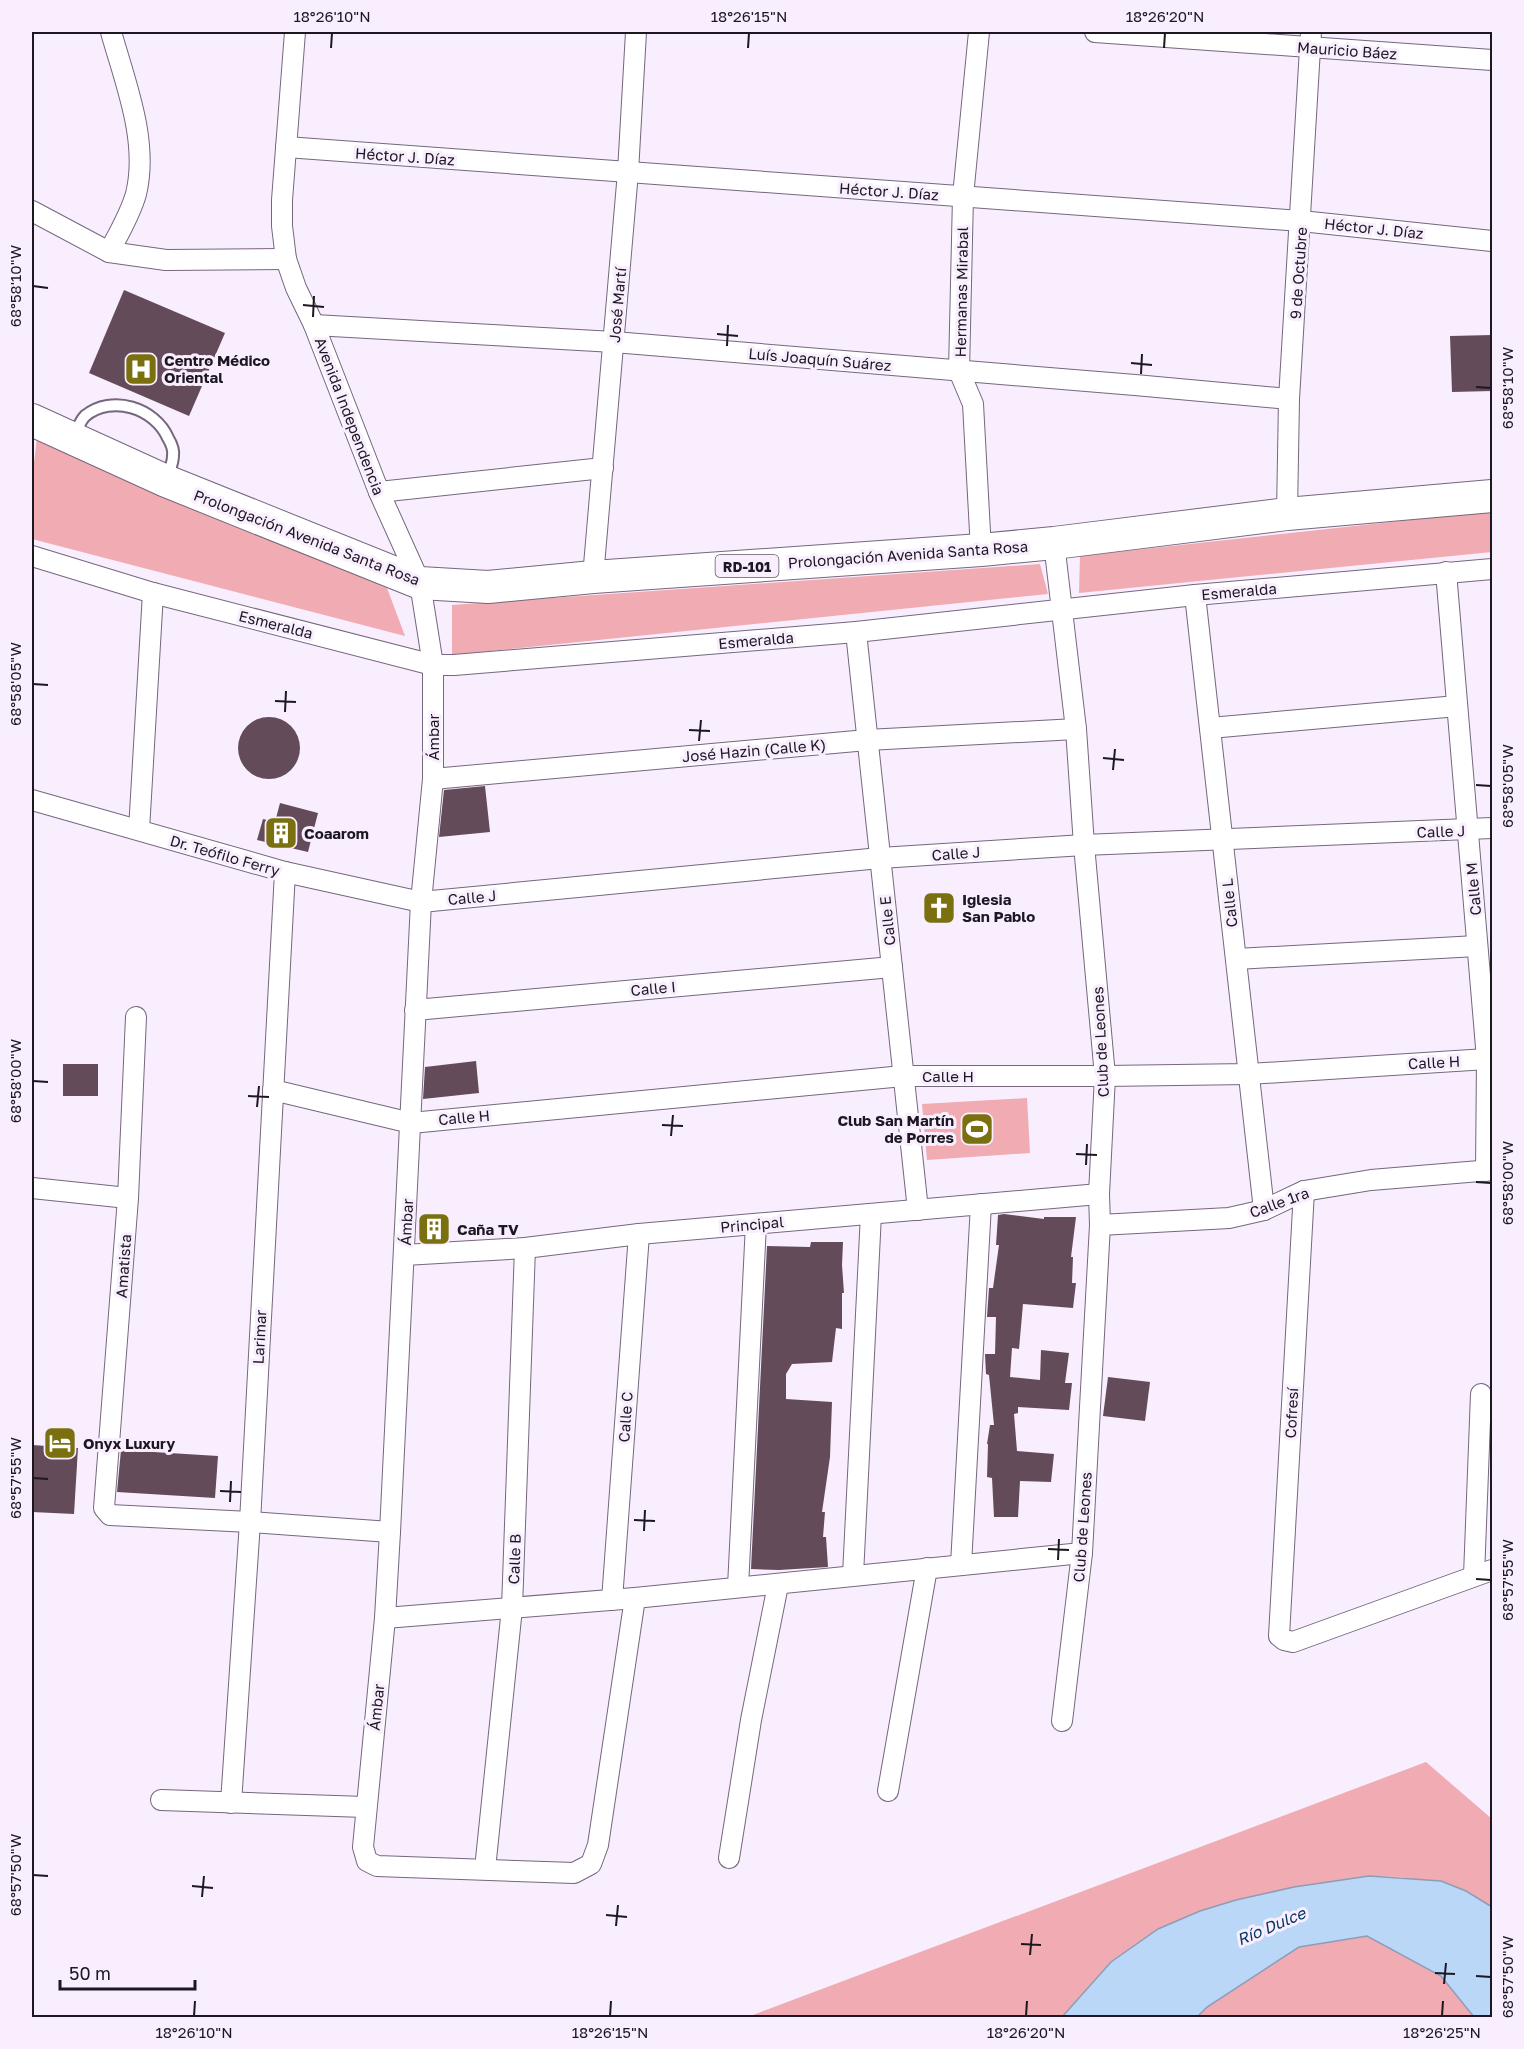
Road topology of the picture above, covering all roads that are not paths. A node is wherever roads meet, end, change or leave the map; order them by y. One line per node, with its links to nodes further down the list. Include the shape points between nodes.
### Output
1 (111, 32): 14 (street, via 134,115 140,159 129,214)
2 (295, 32): 8 (street, Avenida Independencia)
3 (636, 32): 9 (street, José Martí)
4 (978, 32): 10 (street, Hermanas Mirabal)
5 (1095, 32): 6 (street, Mauricio Báez)
6 (1311, 40): 7 (street, Mauricio Báez); 12 (street, 9 de Octubre)
7 (1492, 60)
8 (286, 147): 9 (street, Héctor J. Díaz); 15 (street, Avenida Independencia, via 282,200)
9 (628, 172): 10 (street, Héctor J. Díaz); 17 (street, José Martí)
10 (963, 196): 12 (street, Héctor J. Díaz); 18 (street, Hermanas Mirabal)
11 (32, 212): 14 (street)
12 (1301, 221): 13 (street, Héctor J. Díaz); 19 (street, 9 de Octubre)
13 (1492, 241)
14 (109, 252): 15 (street, via 166,260)
15 (286, 259): 16 (street, Avenida Independencia)
16 (314, 326): 17 (street, Luís Joaquín Suárez); 24 (street, Avenida Independencia)
17 (614, 342): 18 (street, Luís Joaquín Suárez); 22 (street, José Martí)
18 (959, 371): 19 (street, Luís Joaquín Suárez); 28 (street, Hermanas Mirabal, via 973,404)
19 (1289, 399): 26 (street, 9 de Octubre)
20 (32, 420): 21 (main road, Prolongación Avenida Santa Rosa / RD-101)
21 (73, 440): 23 (main road, Prolongación Avenida Santa Rosa / RD-101); 23 (lane, via 83,418 93,411 117,405 140,410 159,424 171,444 174,455)
22 (603, 468): 24 (street); 32 (street, José Martí)
23 (166, 482): 33 (main road, Prolongación Avenida Santa Rosa / RD-101)
24 (379, 492): 33 (street, Avenida Independencia)
25 (1492, 496): 26 (main road, Prolongación Avenida Santa Rosa / RD-101)
26 (1287, 514): 27 (main road, Prolongación Avenida Santa Rosa / RD-101)
27 (1054, 543): 28 (main road, Prolongación Avenida Santa Rosa / RD-101); 36 (street, Club de Leones)
28 (981, 550): 32 (main road, Prolongación Avenida Santa Rosa / RD-101)
29 (32, 556): 34 (street, Esmeralda)
30 (1492, 568): 31 (street, Esmeralda)
31 (1446, 572): 35 (street, Esmeralda); 39 (street, Calle M)
32 (593, 577): 33 (main road, Prolongación Avenida Santa Rosa / RD-101, via 488,587)
33 (420, 583): 38 (street, Ámbar)
34 (153, 593): 38 (street, Esmeralda); 46 (street)
35 (1195, 595): 36 (street, Esmeralda); 40 (street, Calle L)
36 (1061, 609): 37 (street, Esmeralda); 41 (street, Club de Leones)
37 (856, 632): 38 (street, Esmeralda); 42 (street, Calle E)
38 (433, 664): 43 (street, Ámbar)
39 (1457, 706): 40 (street); 47 (street, Calle M)
40 (1210, 728): 48 (street, Calle L)
41 (1076, 729): 42 (street, José Hazin (Calle K)); 49 (street, Club de Leones)
42 (867, 740): 43 (street, José Hazin (Calle K)); 50 (street, Calle E)
43 (433, 779): 52 (street, Ámbar)
44 (32, 800): 46 (street, Dr. Teófilo Ferry)
45 (1492, 828): 47 (street, Calle J)
46 (139, 830): 51 (street, Dr. Teófilo Ferry)
47 (1468, 831): 48 (street, Calle J); 53 (street, Calle M)
48 (1222, 840): 49 (street, Calle J); 54 (street, Calle L)
49 (1084, 845): 50 (street, Calle J); 61 (street, Club de Leones)
50 (880, 858): 52 (street, Calle J); 55 (street, Calle E)
51 (285, 872): 52 (street, Dr. Teófilo Ferry); 62 (street, Larimar)
52 (421, 902): 56 (street, Ámbar)
53 (1477, 946): 54 (street); 58 (street, Calle M)
54 (1236, 959): 59 (street, Calle L)
55 (892, 967): 56 (street, Calle I); 60 (street, Calle E)
56 (415, 1010): 63 (street, Ámbar)
57 (136, 1017): 68 (street, Amatista)
58 (1487, 1059): 59 (street, Calle H); 64 (street, Calle M)
59 (1249, 1074): 61 (street, Calle H); 71 (street, Calle L)
60 (903, 1076): 61 (street, Calle H); 63 (street, Calle H); 70 (street, Calle E)
61 (1105, 1076): 67 (street, Club de Leones)
62 (273, 1090): 63 (street, Calle H); 79 (street, Larimar)
63 (411, 1122): 77 (street, Ámbar)
64 (1489, 1170): 66 (street, Calle 1ra, via 1371,1180)
65 (32, 1188): 68 (street)
66 (1304, 1191): 71 (street, Calle 1ra); 86 (street, Cofresí, via 1279,1635 1293,1642)
67 (1099, 1194): 69 (street, Principal); 74 (street, Club de Leones)
68 (128, 1198): 79 (street, Amatista, via 104,1508 110,1515)
69 (981, 1204): 70 (street, Principal); 82 (street)
70 (918, 1210): 72 (street, Principal)
71 (1264, 1210): 74 (street, Calle 1ra, via 1229,1218)
72 (871, 1214): 73 (street, Principal); 85 (street)
73 (756, 1224): 75 (street, Principal); 88 (street)
74 (1100, 1225): 81 (street, Club de Leones)
75 (639, 1234): 76 (street, Principal); 90 (street, Calle C)
76 (525, 1248): 77 (street, Principal); 91 (street, Calle B)
77 (404, 1255): 80 (street, Ámbar)
78 (1481, 1394): 86 (street)
79 (250, 1521): 80 (street); 96 (street, Larimar)
80 (390, 1532): 92 (street, Ámbar)
81 (1082, 1553): 82 (street); 93 (street, Club de Leones)
82 (961, 1565): 83 (street)
83 (927, 1568): 85 (street); 94 (street)
84 (1492, 1570): 86 (street)
85 (852, 1575): 87 (street)
86 (1473, 1576)
87 (778, 1585): 88 (street); 98 (street)
88 (738, 1587): 89 (street)
89 (635, 1598): 90 (street); 99 (street, via 598,1845 591,1864 574,1873)
90 (612, 1600): 91 (street)
91 (512, 1608): 92 (street); 99 (street, Calle B)
92 (385, 1618): 97 (street, Ámbar)
93 (1062, 1721)
94 (888, 1791)
95 (161, 1800): 96 (street)
96 (231, 1803): 97 (street)
97 (365, 1807): 99 (street, Ámbar, via 363,1846 367,1861 377,1866)
98 (729, 1858)
99 (485, 1869)

